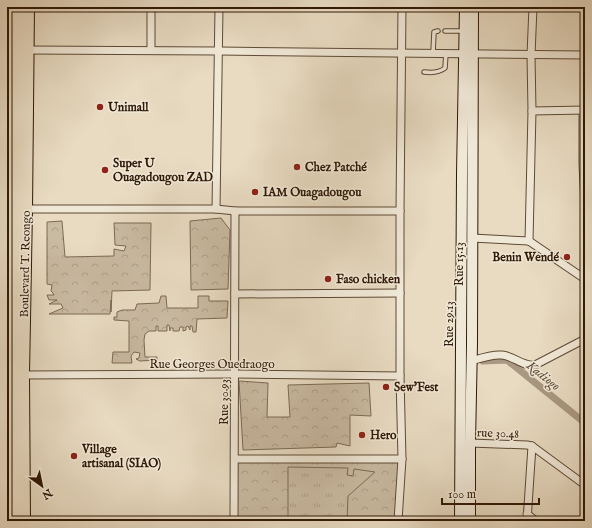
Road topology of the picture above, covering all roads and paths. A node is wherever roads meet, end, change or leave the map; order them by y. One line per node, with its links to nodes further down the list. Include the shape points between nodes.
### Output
1 (17, 7): 20 (main road, Boulevard T. Reongo)
2 (28, 7): 20 (main road, Boulevard T. Reongo)
3 (151, 7): 12 (street)
4 (219, 7): 13 (street)
5 (402, 7): 14 (street)
6 (465, 7): 11 (main road, Rue 29.13)
7 (473, 7): 17 (main road, Rue 15.13)
8 (533, 7): 18 (street)
9 (438, 31): 15 (lane, via 434,32)
10 (445, 31): 11 (lane)
11 (464, 31): 17 (main road, Rue 29.13)
12 (151, 50): 13 (street); 20 (street)
13 (219, 51): 14 (street); 28 (street)
14 (401, 53): 15 (street); 30 (street)
15 (434, 53): 16 (street)
16 (446, 53): 17 (street); 21 (lane, via 444,69 439,72)
17 (469, 54): 18 (street); 31 (main road, Rue 15.13); 53 (main road, Rue 29.13, via 462,174)
18 (531, 54): 19 (street); 23 (street)
19 (585, 55)
20 (19, 56): 25 (main road, Boulevard T. Reongo); 27 (main road, Boulevard T. Reongo)
21 (424, 72)
22 (584, 110): 23 (street); 24 (street)
23 (532, 111): 32 (street)
24 (584, 164): 26 (street)
25 (12, 196): 36 (main road, Boulevard T. Reongo)
26 (585, 205)
27 (26, 209): 28 (street); 40 (main road, Boulevard T. Reongo)
28 (216, 209): 29 (street)
29 (235, 211): 30 (street); 35 (street, Rue 30.93)
30 (400, 211): 34 (street)
31 (472, 238): 32 (street); 38 (main road, Rue 15.13)
32 (529, 241): 33 (street)
33 (585, 279)
34 (400, 293): 35 (street); 41 (street)
35 (236, 294): 39 (street, Rue 30.93)
36 (11, 326): 46 (main road, Boulevard T. Reongo, via 13,349)
37 (585, 339): 38 (street, via 530,366 502,355)
38 (471, 361): 42 (main road, Rue 15.13)
39 (234, 374): 40 (street, Rue Georges Ouedraogo); 41 (street, Rue Georges Ouedraogo); 44 (street, Rue 30.93)
40 (23, 375): 50 (main road, Boulevard T. Reongo)
41 (400, 376): 45 (street)
42 (470, 443): 43 (street, rue 30.48); 54 (main road, Rue 15.13)
43 (532, 446): 47 (street, rue 30.48); 48 (street)
44 (235, 458): 45 (street); 51 (street, Rue 30.93)
45 (402, 459): 52 (street)
46 (10, 479): 49 (main road, Boulevard T. Reongo)
47 (585, 485)
48 (527, 518): 55 (street)
49 (12, 521)
50 (24, 521)
51 (234, 521)
52 (398, 521)
53 (460, 521)
54 (470, 521)
55 (536, 521)

